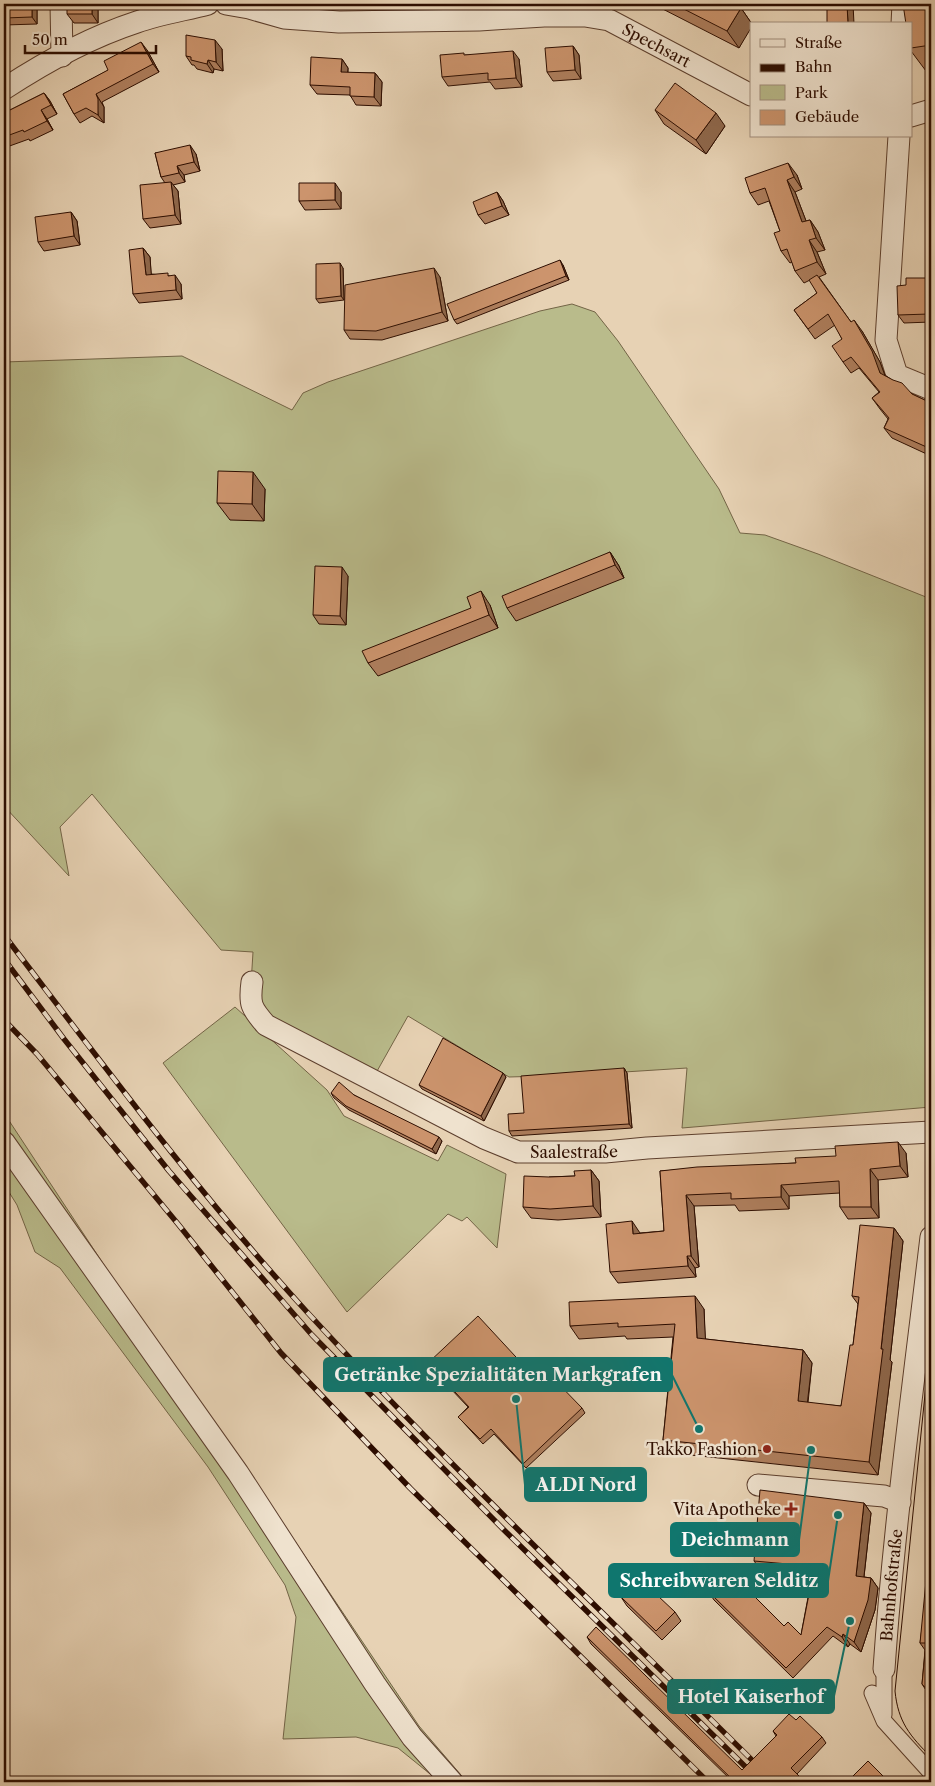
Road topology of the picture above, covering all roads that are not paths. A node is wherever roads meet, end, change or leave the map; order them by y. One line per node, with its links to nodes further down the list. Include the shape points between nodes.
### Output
1 (61, 4): 7 (street)
2 (208, 4): 7 (street, via 138,21)
3 (230, 4): 5 (street, Spechsart, via 284,18 339,22)
4 (903, 4): 6 (street)
5 (408, 12): 9 (street, Spechsart, via 479,20 585,16 609,20)
6 (902, 22)
7 (62, 56): 8 (street)
8 (4, 89)
9 (750, 94)
10 (931, 110): 11 (street)
11 (912, 116)
12 (899, 138): 13 (street, via 886,340 897,375)
13 (931, 389)
14 (252, 982): 15 (street, Saalestraße, via 250,1000 266,1025 484,1138 518,1152 605,1152)
15 (931, 1132)
16 (4, 1142): 24 (street, via 238,1473 412,1737)
17 (931, 1236): 19 (street, Bahnhofstraße)
18 (758, 1485): 19 (street, via 884,1496)
19 (900, 1502): 20 (street, Bahnhofstraße)
20 (884, 1669): 22 (street)
21 (872, 1693): 22 (street)
22 (884, 1721): 23 (street)
23 (931, 1772)
24 (452, 1782)

